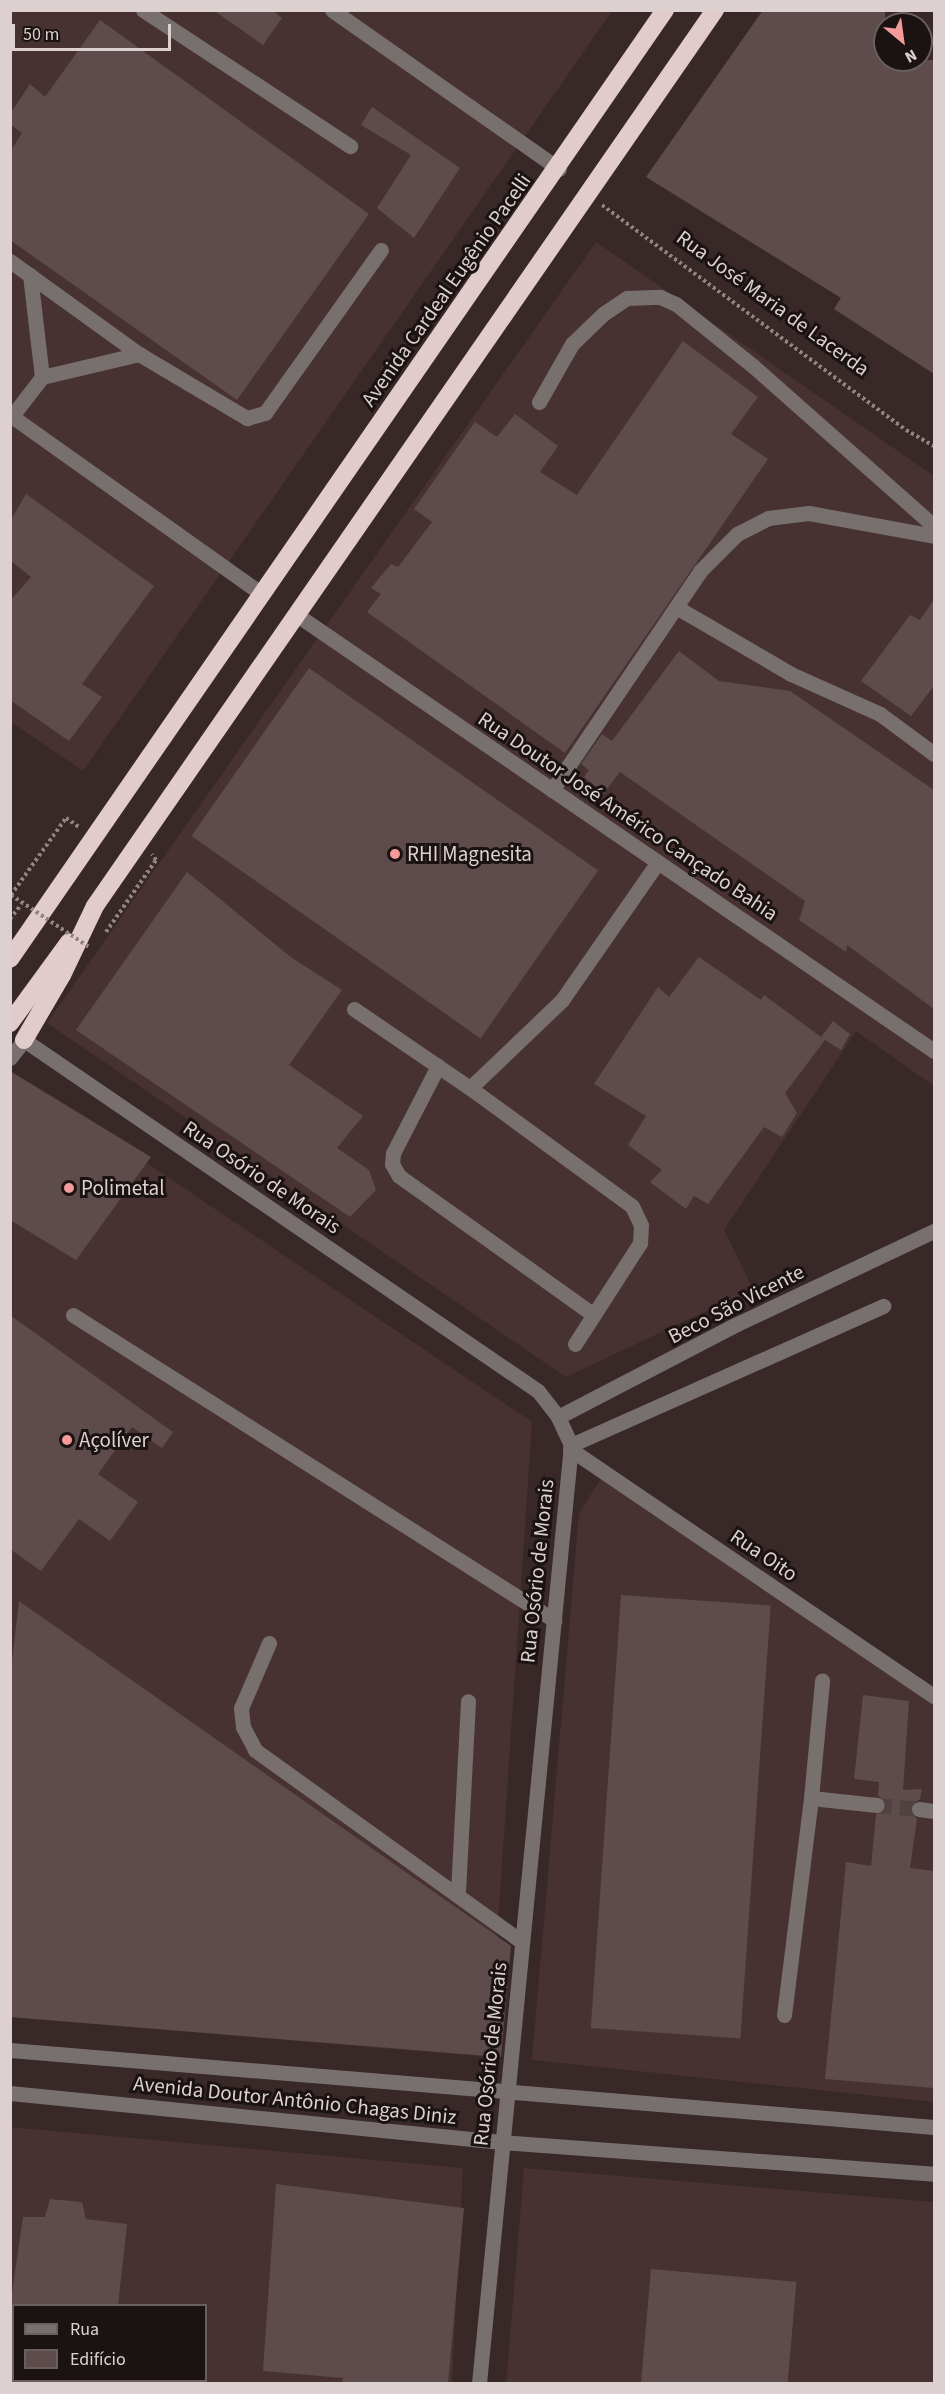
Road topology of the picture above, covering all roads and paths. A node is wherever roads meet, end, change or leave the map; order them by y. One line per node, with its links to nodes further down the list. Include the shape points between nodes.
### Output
1 (143, 10): 5 (street)
2 (332, 10): 6 (street)
3 (665, 10): 6 (highway, Avenida Cardeal Eugênio Pacelli)
4 (715, 10): 7 (highway)
5 (350, 146)
6 (559, 169): 18 (highway, Avenida Cardeal Eugênio Pacelli)
7 (587, 194): 15 (path, Rua José Maria de Lacerda, via 906,430); 20 (highway)
8 (381, 250): 11 (street, via 265,413 247,418)
9 (10, 261): 10 (street)
10 (30, 275): 11 (street); 12 (street)
11 (140, 354): 12 (street)
12 (42, 377): 14 (street)
13 (539, 402): 16 (street, via 572,344 603,314 627,298 660,297 676,304 753,366)
14 (11, 416): 18 (street)
15 (934, 446)
16 (934, 526)
17 (934, 536): 19 (street, via 809,513 768,518 737,534 700,571)
18 (262, 594): 28 (highway, Avenida Cardeal Eugênio Pacelli)
19 (676, 607): 21 (street, via 791,674 880,714); 22 (street)
20 (297, 615): 22 (street, Rua Doutor José Américo Cançado Bahia); 26 (highway)
21 (934, 754)
22 (552, 790): 24 (street, Rua Doutor José Américo Cançado Bahia)
23 (66, 818): 25 (path)
24 (658, 862): 32 (street, Rua Doutor José Américo Cançado Bahia); 35 (street, via 562,1000)
25 (11, 895): 27 (path, bridge)
26 (95, 906): 30 (highway); 31 (highway, via 62,975)
27 (89, 947)
28 (12, 956)
29 (354, 1009): 34 (street)
30 (10, 1023)
31 (24, 1040): 33 (street); 41 (street, Rua Osório de Morais, via 538,1391)
32 (934, 1051)
33 (10, 1058)
34 (438, 1066): 35 (street); 38 (street, via 393,1153 392,1164 399,1176)
35 (470, 1088): 38 (street, via 632,1206 641,1225 640,1243)
36 (934, 1231): 41 (street, Beco São Vicente, via 757,1315)
37 (883, 1306): 42 (street)
38 (594, 1315): 40 (street)
39 (73, 1316): 43 (street)
40 (574, 1344)
41 (558, 1417): 42 (street, Rua Osório de Morais)
42 (570, 1447): 43 (street, Rua Osório de Morais); 46 (street, Rua Oito)
43 (554, 1620): 53 (street, Rua Osório de Morais)
44 (268, 1643): 52 (street, via 242,1708 243,1727 255,1750)
45 (822, 1682): 48 (street)
46 (934, 1696)
47 (468, 1701): 52 (street)
48 (810, 1798): 49 (street); 54 (street)
49 (877, 1805)
50 (919, 1809): 51 (street)
51 (934, 1811)
52 (458, 1892): 53 (street)
53 (522, 1941): 57 (street, Rua Osório de Morais)
54 (784, 2015)
55 (10, 2050): 57 (street, Avenida Doutor Antônio Chagas Diniz)
56 (10, 2093): 59 (street, Avenida Doutor Antônio Chagas Diniz)
57 (508, 2093): 58 (street, Avenida Doutor Antônio Chagas Diniz); 59 (street, Rua Osório de Morais)
58 (934, 2127)
59 (502, 2142): 60 (street, Avenida Doutor Antônio Chagas Diniz); 61 (street, Rua Osório de Morais)
60 (934, 2174)
61 (479, 2384)

